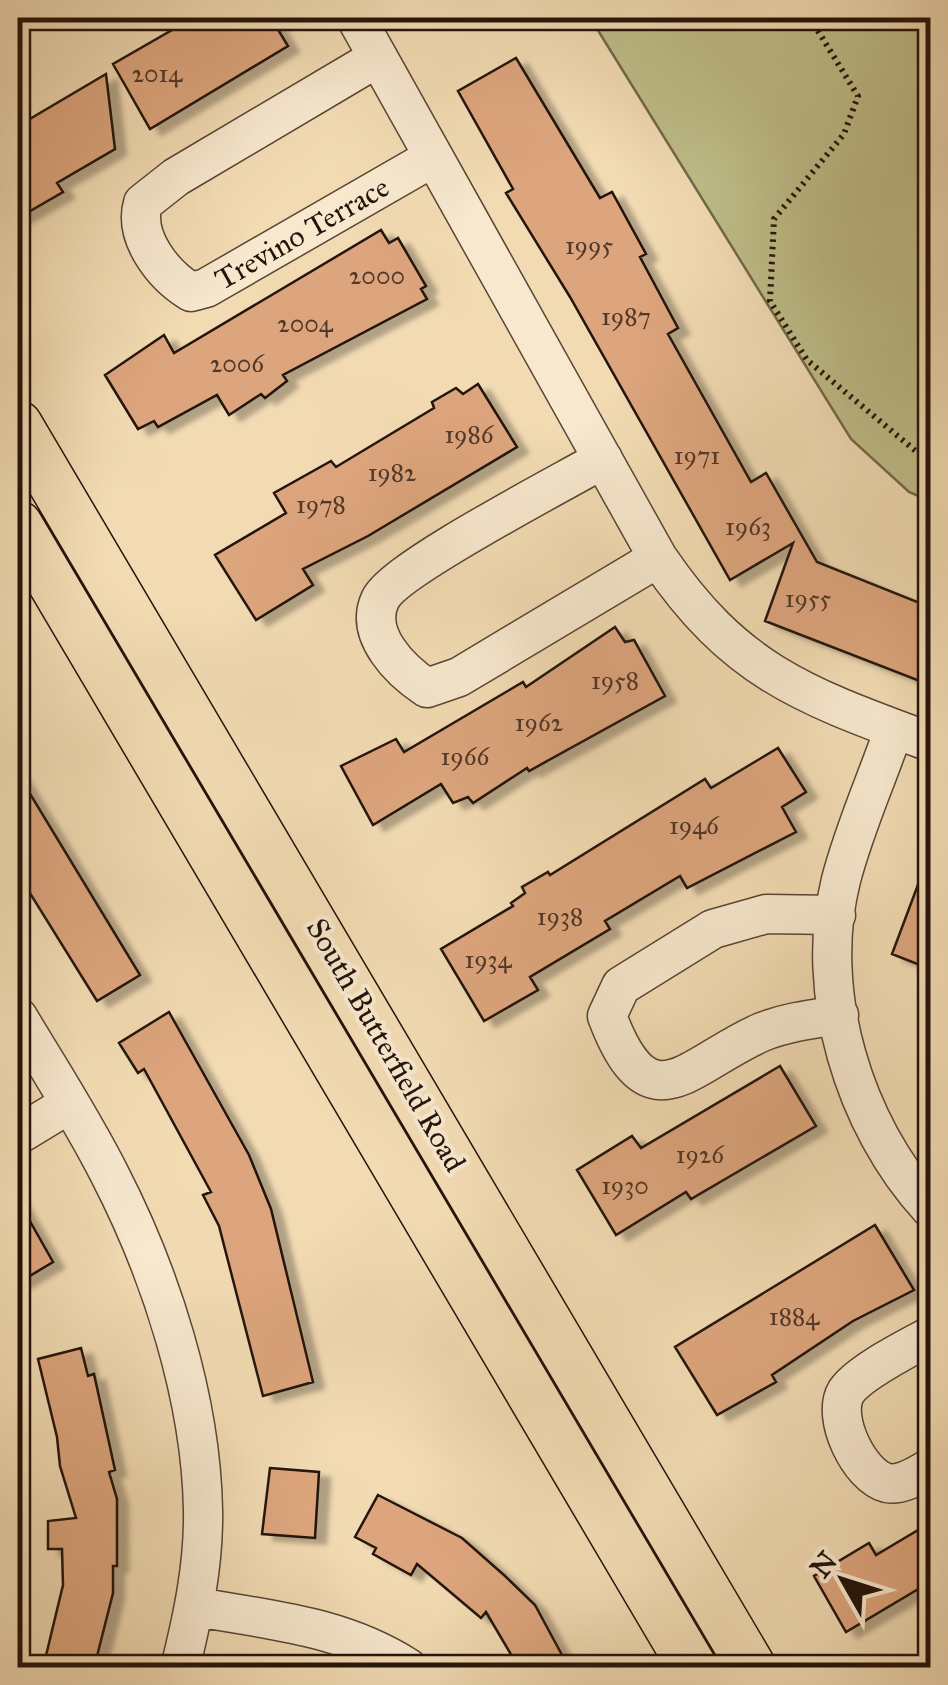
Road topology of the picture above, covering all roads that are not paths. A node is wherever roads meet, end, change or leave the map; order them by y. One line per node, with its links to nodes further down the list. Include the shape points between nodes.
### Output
1 (356, 18): 2 (street)
2 (377, 58): 3 (street); 3 (street, Trevino Terrace, via 176,176 143,203 152,252 173,280 191,292 206,288)
3 (432, 158): 5 (street)
4 (18, 426): 22 (main road, South Butterfield Road)
5 (603, 459): 7 (street); 7 (street, via 411,571 381,597 379,635 404,674 427,688 459,677)
6 (18, 524): 21 (main road, South Butterfield Road)
7 (658, 558): 8 (street, via 716,633 764,672)
8 (894, 729): 9 (street); 10 (street, via 841,880)
9 (930, 742)
10 (836, 916): 11 (street); 11 (street, via 766,914 714,930 621,986 607,1016 622,1055 634,1070 659,1081 676,1080 761,1033)
11 (839, 1015): 15 (street, via 868,1113 892,1159)
12 (18, 1017): 13 (street)
13 (69, 1104): 14 (street); 18 (street, via 111,1176 185,1382 204,1513)
14 (18, 1135)
15 (930, 1208)
16 (930, 1336): 17 (street, via 848,1389 840,1409 853,1449 876,1477 889,1484)
17 (930, 1468)
18 (196, 1607): 19 (street); 20 (street, via 335,1631)
19 (180, 1668)
20 (408, 1668)
21 (693, 1668)
22 (752, 1668)

